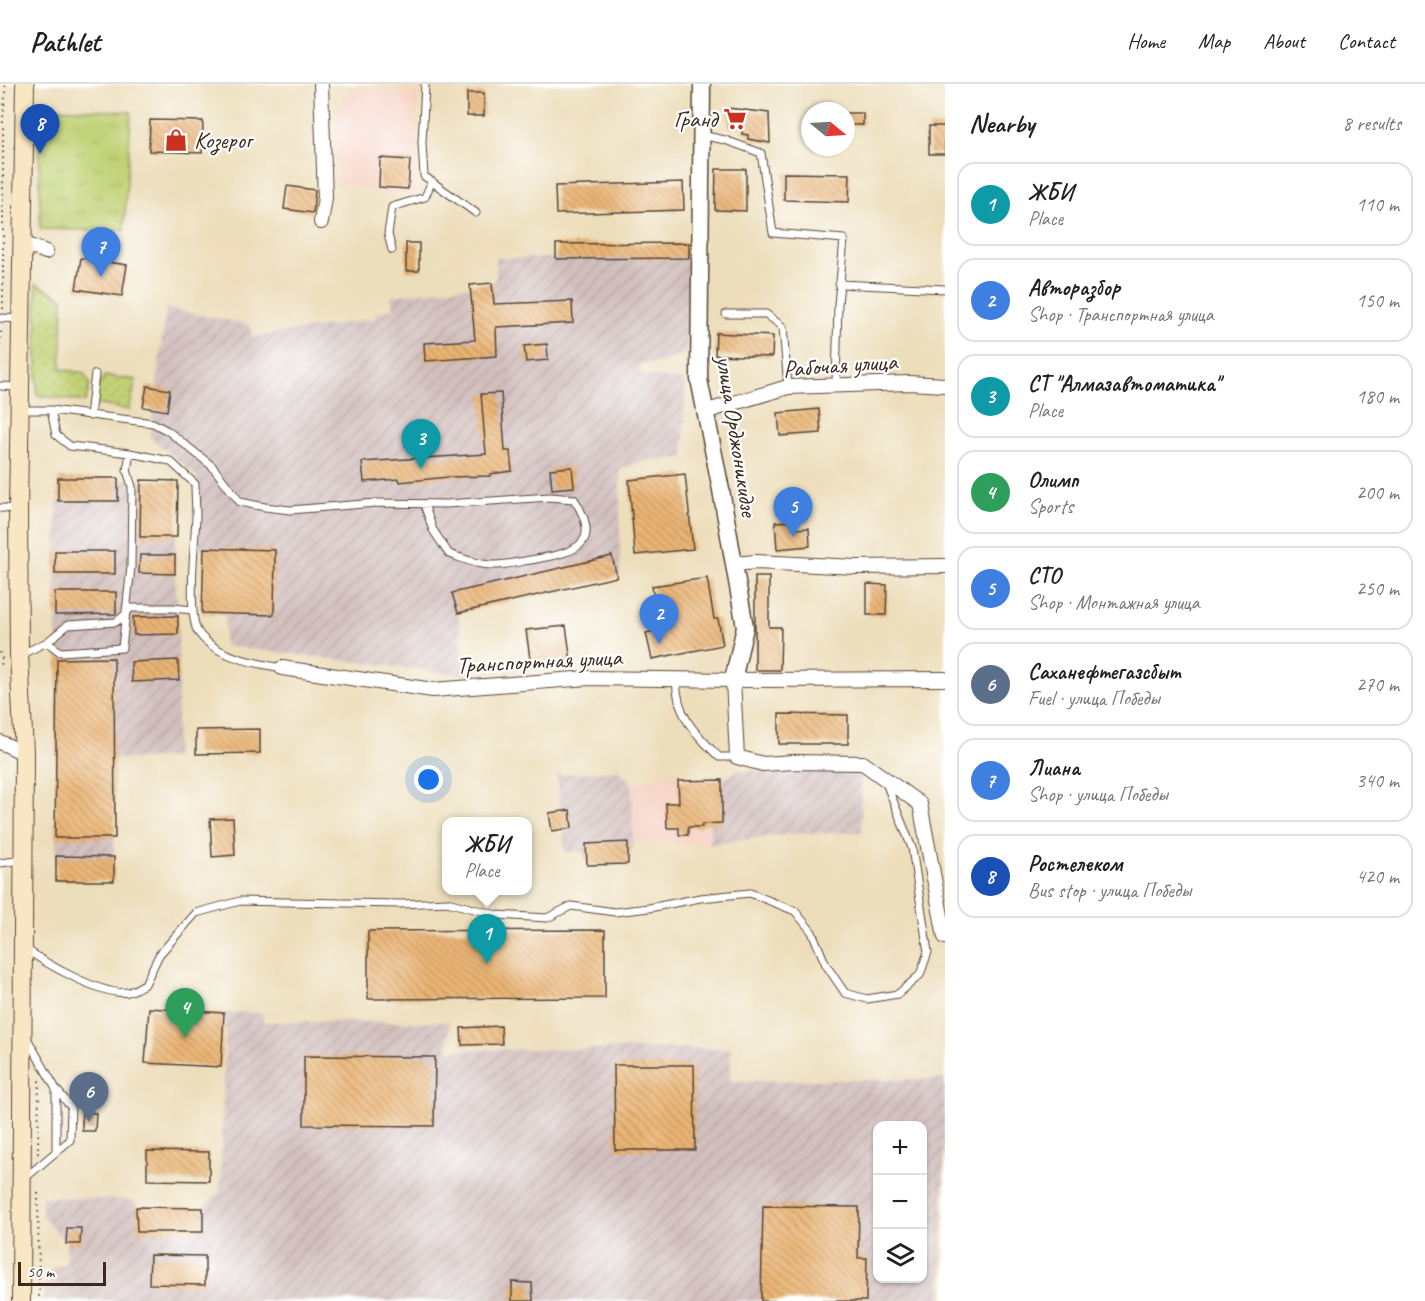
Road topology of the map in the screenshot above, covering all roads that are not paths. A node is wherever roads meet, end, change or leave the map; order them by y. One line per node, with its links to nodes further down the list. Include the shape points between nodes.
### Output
1 (25, 84): 9 (main road)
2 (321, 84): 8 (street, via 325,198)
3 (424, 84): 6 (lane, via 424,176)
4 (702, 84): 5 (street, улица Орджоникидзе)
5 (701, 135): 12 (lane, via 761,153 773,233 844,239); 25 (street, улица Орджоникидзе, via 699,380)
6 (432, 181): 7 (lane); 10 (lane, via 425,197 392,207 388,234)
7 (476, 213)
8 (321, 222)
9 (22, 243): 11 (street); 16 (main road)
10 (392, 250)
11 (46, 252)
12 (839, 284): 13 (lane); 18 (lane)
13 (945, 289)
14 (726, 314): 22 (lane, via 766,314 783,327)
15 (1, 318): 16 (lane)
16 (21, 319): 21 (main road)
17 (95, 374): 26 (lane)
18 (836, 385): 19 (street, Рабочая улица); 22 (street, Рабочая улица)
19 (945, 385)
20 (0, 386): 21 (lane)
21 (20, 387): 23 (main road)
22 (788, 387): 25 (street, Рабочая улица)
23 (19, 410): 24 (lane); 29 (main road)
24 (51, 410): 26 (lane); 27 (lane, via 56,435 70,446)
25 (704, 412): 30 (street, улица Орджоникидзе)
26 (90, 416): 28 (lane, via 153,423 168,431 212,466 240,502 290,510 376,503)
27 (130, 453): 32 (lane, via 170,461 195,484); 33 (lane, via 127,470 132,487 131,567)
28 (424, 504): 28 (lane, via 549,497 574,500 584,516 587,531 580,546 565,554 492,565 449,554 433,530)
29 (9, 508): 35 (main road)
30 (733, 564): 31 (street); 39 (street, улица Орджоникидзе, via 745,627)
31 (945, 566)
32 (194, 610): 33 (lane, via 130,608); 36 (lane, via 198,632 215,648 242,661)
33 (126, 614): 34 (lane, via 116,622 68,625); 34 (lane, via 122,648 60,652)
34 (46, 642): 35 (lane)
35 (19, 654): 41 (main road)
36 (282, 668): 37 (street, Транспортная улица, via 433,690 588,678)
37 (676, 679): 39 (street, Транспортная улица); 42 (lane, via 681,712 701,739 719,757)
38 (945, 679): 39 (street, Транспортная улица)
39 (733, 680): 42 (street, улица Орджоникидзе)
40 (0, 742): 41 (street)
41 (24, 753): 44 (main road)
42 (736, 757): 43 (street, via 763,764 863,763)
43 (883, 777): 46 (street, via 920,804); 47 (lane, via 912,848 928,952 920,975 898,994 867,999 845,993 826,965 812,932 795,911 750,893 615,912 571,906 547,918 497,915 447,902 240,901 196,913 159,955 145,984 127,992 93,987 38,959)
44 (23, 860): 45 (lane); 47 (main road)
45 (0, 863)
46 (945, 937)
47 (23, 946): 48 (main road)
48 (22, 1030): 49 (lane); 51 (main road)
49 (56, 1089): 50 (lane); 50 (lane, via 70,1107 70,1140)
50 (56, 1151): 51 (lane)
51 (21, 1181): 52 (main road)
52 (21, 1301)

